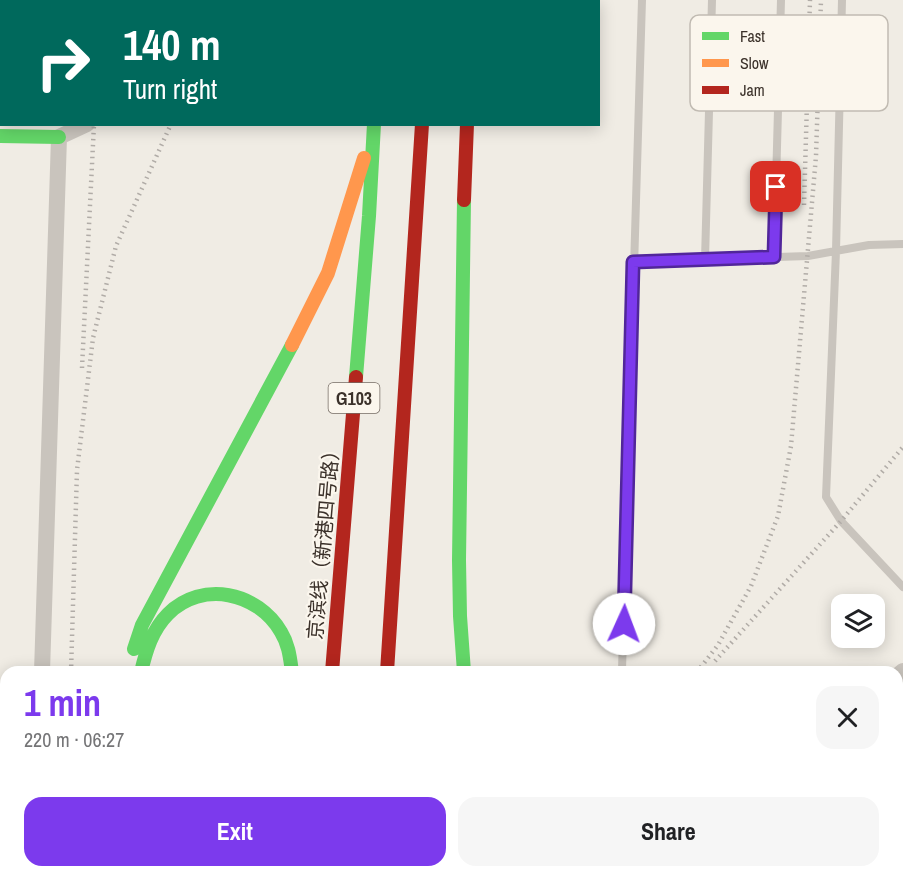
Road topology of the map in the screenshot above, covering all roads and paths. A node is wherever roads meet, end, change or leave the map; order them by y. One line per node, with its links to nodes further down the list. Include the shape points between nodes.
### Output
1 (642, 0): 22 (lane)
2 (712, 0): 5 (lane)
3 (781, 0): 6 (lane)
4 (842, 0): 7 (lane)
5 (712, 15)
6 (781, 15)
7 (842, 15)
8 (709, 111): 21 (lane)
9 (778, 111): 20 (lane)
10 (839, 111): 19 (lane)
11 (83, 126): 17 (street)
12 (373, 126): 25 (main road, via 328,273 268,394 142,625)
13 (374, 126): 28 (main road, 京滨线（新港四号路） / G103)
14 (422, 126): 29 (main road, G103)
15 (467, 126): 30 (main road, via 460,606)
16 (0, 136): 17 (main road)
17 (59, 137): 24 (street)
18 (903, 244): 19 (lane, via 869,244)
19 (836, 251): 20 (lane); 23 (lane, via 826,497 841,521)
20 (774, 257): 21 (lane)
21 (705, 260): 22 (lane)
22 (633, 262): 31 (lane)
23 (903, 587)
24 (42, 666)
25 (131, 666)
26 (143, 666): 27 (main road, via 151,637 162,620 190,598 213,593 234,595 268,614 288,643)
27 (293, 666)
28 (332, 666)
29 (387, 666)
30 (464, 666)
31 (622, 666)

